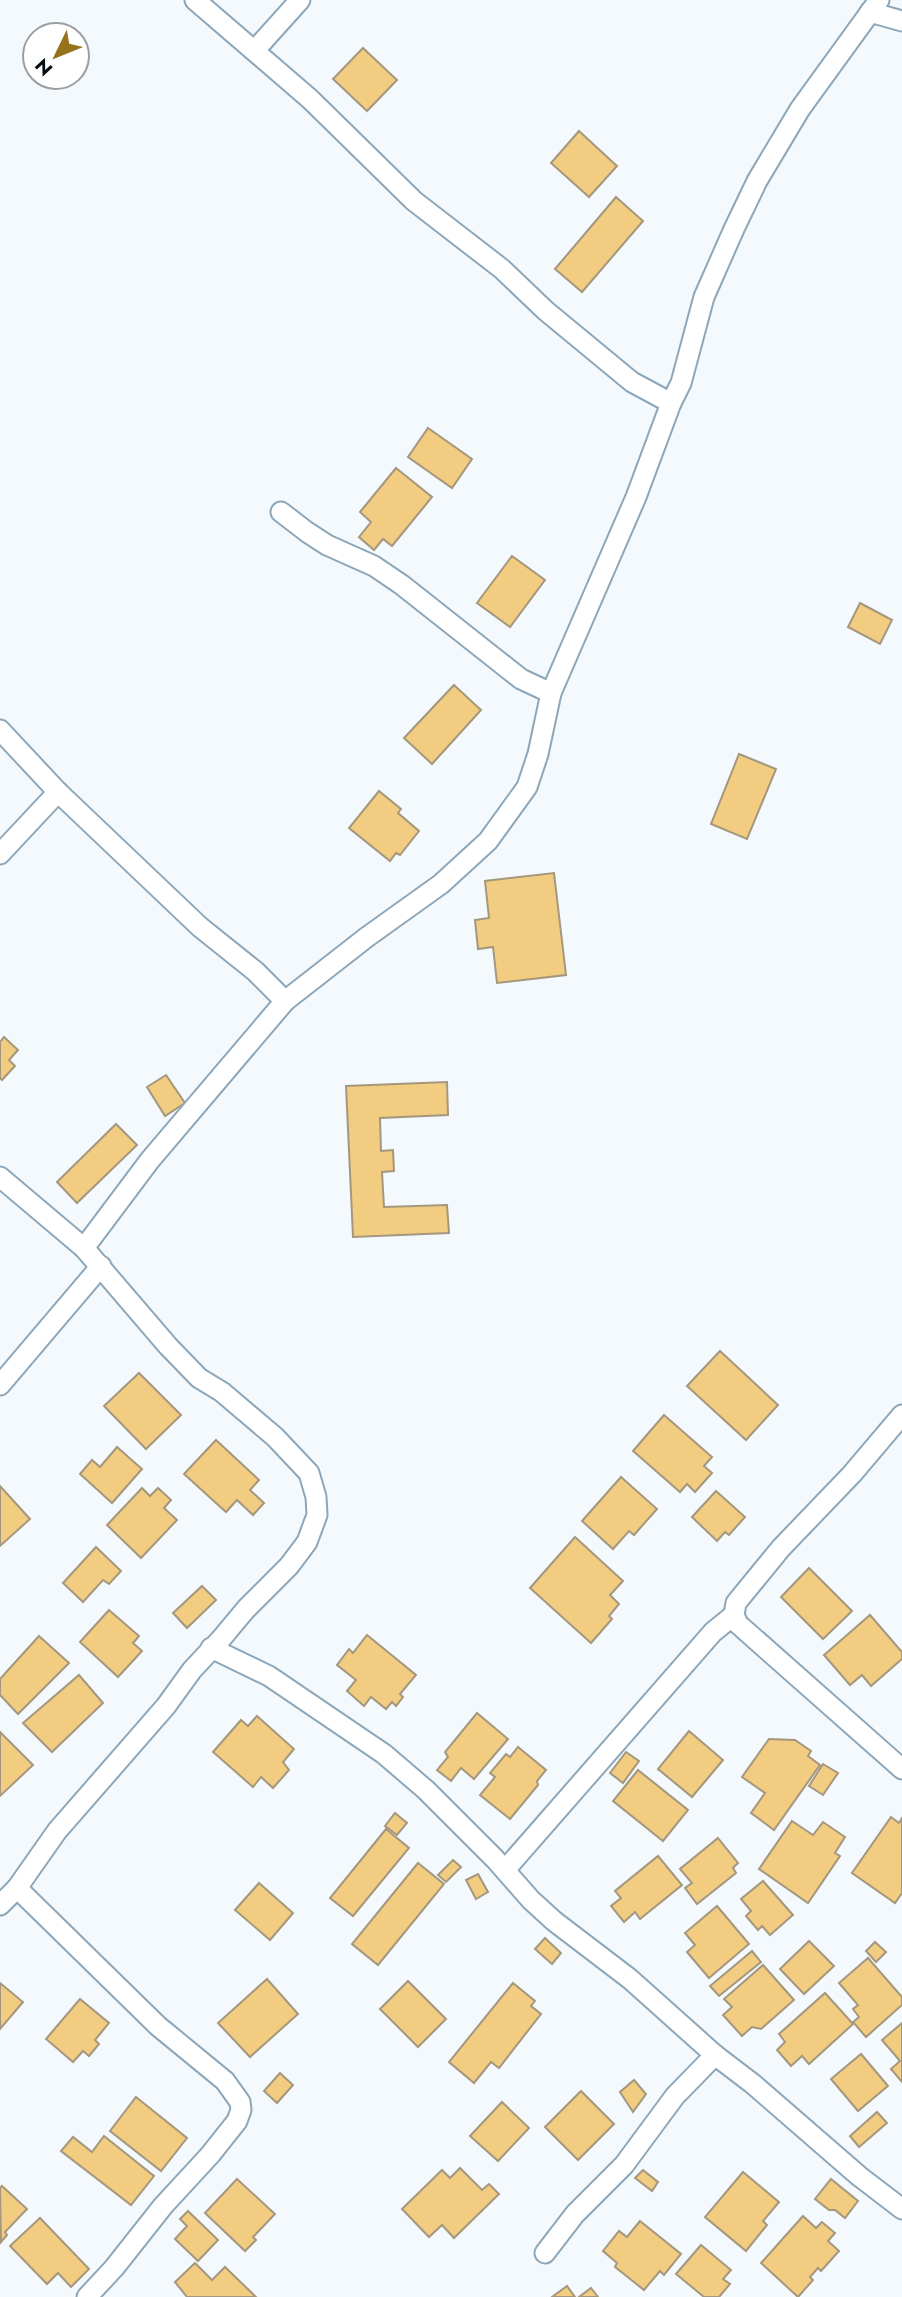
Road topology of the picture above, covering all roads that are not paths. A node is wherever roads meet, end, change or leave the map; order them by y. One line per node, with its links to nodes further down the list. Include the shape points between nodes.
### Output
1 (195, 0): 5 (street)
2 (300, 0): 5 (street)
3 (875, 6): 4 (street); 6 (street, via 800,109 757,181 704,297)
4 (902, 22)
5 (255, 50): 6 (street, via 414,201 502,269 632,382)
6 (671, 404): 8 (street)
7 (281, 512): 8 (street, via 327,545 374,566 521,680)
8 (551, 693): 12 (street, via 527,787 488,841 441,884)
9 (0, 730): 10 (street)
10 (58, 792): 11 (street); 12 (street, via 200,928 256,971)
11 (0, 854)
12 (285, 1001): 14 (street, via 150,1160)
13 (0, 1177): 14 (street)
14 (84, 1248): 15 (street)
15 (101, 1266): 16 (street); 19 (street, via 199,1378 264,1428 309,1473 316,1497 317,1515 307,1542)
16 (0, 1385)
17 (902, 1415): 18 (street, via 781,1548 736,1604)
18 (734, 1615): 20 (street, via 738,1624); 21 (street, via 713,1632)
19 (211, 1648): 21 (street, via 269,1676 384,1754); 22 (street, via 57,1831)
20 (902, 1769)
21 (505, 1870): 24 (street, via 554,1921 630,1979)
22 (18, 1888): 23 (street); 27 (street, via 158,2026 225,2081 240,2102 237,2121)
23 (0, 1905)
24 (715, 2055): 25 (street); 26 (street, via 675,2096 624,2165 575,2214)
25 (902, 2209)
26 (545, 2253)
27 (87, 2297)

